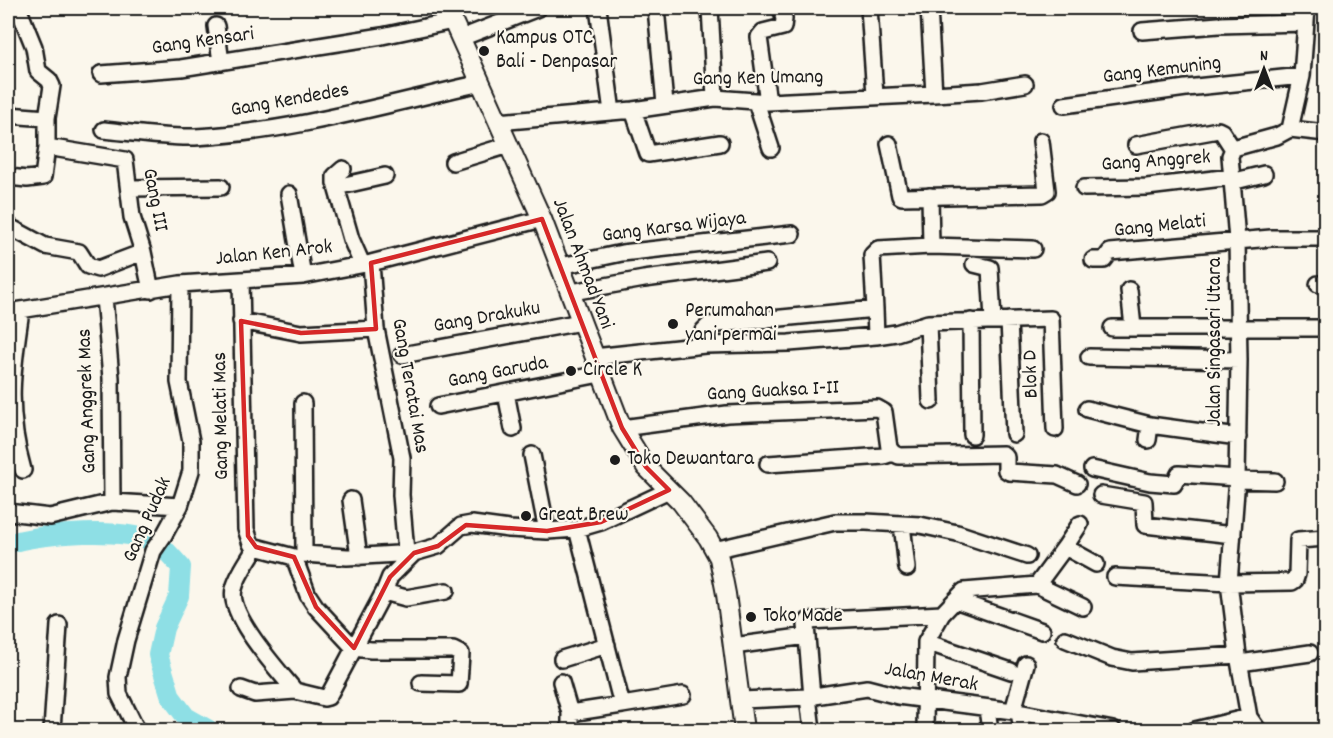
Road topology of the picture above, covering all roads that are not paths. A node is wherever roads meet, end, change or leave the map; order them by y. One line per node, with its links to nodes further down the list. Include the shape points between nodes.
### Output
1 (538, 8): 13 (street)
2 (598, 8): 26 (street)
3 (656, 8): 23 (street)
4 (710, 8): 21 (street)
5 (781, 8): 22 (street, via 783,27 763,32 759,37)
6 (869, 8): 20 (street)
7 (929, 8): 19 (street)
8 (20, 10): 28 (street, via 38,71 52,86)
9 (450, 14): 13 (main road, Jalan Ahmad Yani); 14 (street, Gang Kensari, via 382,36)
10 (1306, 15): 12 (street); 16 (street)
11 (216, 26): 14 (street)
12 (1142, 31)
13 (461, 38): 17 (main road, Jalan Ahmad Yani)
14 (221, 62): 15 (street, Gang Kensari, via 181,69)
15 (100, 74)
16 (1302, 76): 24 (street, Gang Kemuning); 30 (street)
17 (481, 83): 29 (main road, Jalan Ahmad Yani); 31 (street, Gang Kendedes, via 261,130 193,137)
18 (1025, 84): 19 (street, Gang Ken Umang)
19 (934, 94): 20 (street, Gang Ken Umang)
20 (875, 95): 22 (street, Gang Ken Umang)
21 (715, 98): 22 (street, Gang Ken Umang); 23 (street, Gang Ken Umang)
22 (762, 102): 39 (street)
23 (665, 104): 25 (street, Gang Ken Umang)
24 (1064, 105)
25 (633, 110): 26 (street, Gang Ken Umang); 34 (street, via 642,156)
26 (612, 112): 29 (street, Gang Ken Umang)
27 (8, 115): 28 (street)
28 (47, 118): 38 (street)
29 (499, 122): 36 (main road, Jalan Ahmad Yani)
30 (1290, 129): 32 (street); 40 (street)
31 (104, 130)
32 (1326, 133)
33 (1041, 141): 52 (street, via 1045,193)
34 (720, 143)
35 (889, 144): 52 (street, via 900,196)
36 (509, 145): 41 (street); 53 (main road, Jalan Ahmad Yani)
37 (1136, 145): 40 (street, via 1218,130)
38 (47, 147): 45 (street, via 43,177); 49 (street, Gang III, via 125,160)
39 (771, 148)
40 (1233, 149): 46 (street, Jalan Singasari Utara)
41 (453, 162)
42 (343, 169): 48 (street, via 335,176)
43 (1264, 174): 46 (street, Gang Anggrek)
44 (385, 176): 48 (street)
45 (9, 177)
46 (1231, 180): 50 (street, Gang Anggrek); 57 (street, Jalan Singasari Utara)
47 (221, 187): 49 (street)
48 (336, 187): 63 (street, Gang Teratai Mas, via 351,239)
49 (129, 188): 60 (street, Gang III, via 132,217)
50 (1084, 188)
51 (289, 194): 66 (street)
52 (930, 196): 58 (street)
53 (542, 219): 63 (street, Jalan Ken Arok); 65 (main road, Jalan Ahmad Yani)
54 (8, 226): 60 (street, via 45,246 78,252 88,266 98,269)
55 (792, 234): 65 (street, Gang Karsa Wijaya, via 622,253)
56 (1326, 238): 57 (street)
57 (1236, 240): 61 (street, Gang Melati, via 1110,252 1104,260); 81 (street, Jalan Singasari Utara)
58 (932, 246): 59 (street); 73 (street, via 874,252)
59 (1033, 249)
60 (143, 252): 69 (street, Gang III)
61 (1093, 260)
62 (767, 263): 71 (street)
63 (366, 264): 66 (street, Jalan Ken Arok); 84 (street, Gang Teratai Mas)
64 (974, 264): 75 (street, via 990,268)
65 (561, 266): 71 (main road, Jalan Ahmad Yani)
66 (303, 276): 67 (street, Jalan Ken Arok)
67 (240, 280): 68 (street, Jalan Ken Arok); 76 (street, Gang Melati Mas)
68 (180, 284): 69 (street, Jalan Ken Arok); 117 (street, Gang Pudak, via 179,382 192,457)
69 (151, 290): 72 (street, Jalan Ken Arok)
70 (1129, 290): 80 (street)
71 (572, 292): 78 (main road, Jalan Ahmad Yani)
72 (104, 297): 74 (street, Jalan Ken Arok); 116 (street, Gang Anggrek Mas, via 111,378)
73 (875, 309): 85 (street); 86 (street, via 709,325 703,331)
74 (14, 311): 91 (street)
75 (1001, 320): 77 (street); 100 (street, Blok D, via 1051,318); 101 (street)
76 (241, 321): 84 (street, via 301,333); 125 (street, Gang Melati Mas, via 246,529)
77 (971, 321): 79 (street); 102 (street)
78 (581, 322): 87 (street, Gang Drakuku); 88 (main road, Jalan Ahmad Yani)
79 (928, 323): 85 (street); 94 (street)
80 (1133, 327): 81 (street); 83 (street)
81 (1239, 327): 82 (street); 90 (street, Jalan Singasari Utara)
82 (1326, 327)
83 (1112, 328)
84 (376, 329): 128 (street, Gang Teratai Mas, via 402,458 401,495)
85 (876, 336): 86 (street)
86 (705, 345): 88 (street)
87 (402, 355)
88 (594, 357): 92 (main road, Jalan Ahmad Yani)
89 (1089, 357): 90 (street)
90 (1239, 360): 103 (street, Jalan Singasari Utara)
91 (10, 366): 104 (street)
92 (600, 374): 93 (street, Gang Garuda); 98 (main road, Jalan Ahmad Yani)
93 (506, 393): 96 (street, Gang Garuda); 99 (street)
94 (931, 401)
95 (303, 403): 130 (street, via 304,554)
96 (438, 406)
97 (1087, 409): 103 (street, via 1149,432)
98 (622, 428): 105 (street, Gang Guaksa I-II, via 727,414 877,408 884,412); 113 (main road, Jalan Ahmad Yani, via 646,467)
99 (513, 429)
100 (1055, 429)
101 (1014, 434)
102 (972, 435)
103 (1238, 436): 110 (street, Jalan Singasari Utara)
104 (11, 442): 109 (street)
105 (892, 453): 107 (street); 112 (street, via 1003,454 1009,472 1064,477)
106 (532, 455): 122 (street)
107 (768, 464)
108 (1092, 469): 110 (street, via 1174,484 1179,474)
109 (23, 470)
110 (1236, 479): 111 (street); 123 (street, Jalan Singasari Utara)
111 (1275, 482)
112 (1077, 484)
113 (669, 490): 121 (street); 127 (main road, Jalan Ahmad Yani)
114 (1101, 495): 123 (street, via 1144,502 1145,525)
115 (351, 500): 130 (street)
116 (112, 502): 117 (street); 118 (street, via 50,517)
117 (180, 506): 168 (street, Gang Pudak, via 153,551 117,683)
118 (8, 512)
119 (902, 524): 127 (street, via 835,522); 129 (street, via 957,533); 132 (street)
120 (1080, 524): 126 (street)
121 (577, 529): 122 (street); 146 (street)
122 (547, 531): 128 (street, via 466,525 438,546)
123 (1233, 535): 134 (street, Jalan Singasari Utara)
124 (1326, 538): 134 (street, via 1298,540 1295,580)
125 (256, 547): 148 (street, via 294,558 308,595); 157 (street, via 233,590 234,599 249,633)
126 (1065, 547): 131 (street); 135 (street)
127 (714, 549): 147 (main road, Jalan Ahmad Yani, via 723,572)
128 (410, 553): 130 (street); 137 (street, via 390,577)
129 (1027, 556)
130 (359, 557)
131 (1096, 564)
132 (907, 568)
133 (1114, 577): 134 (street)
134 (1229, 583): 151 (street, Jalan Singasari Utara)
135 (1037, 585): 138 (street, via 967,590); 139 (street)
136 (446, 591): 137 (street, via 406,598)
137 (384, 592): 148 (street)
138 (955, 600): 140 (street); 142 (street)
139 (1083, 608)
140 (942, 614): 143 (street, via 811,619 806,623); 145 (street)
141 (59, 625): 167 (street)
142 (1042, 631)
143 (807, 636): 147 (street); 159 (street)
144 (1065, 639): 151 (street, via 1132,662)
145 (926, 642): 153 (street); 160 (street)
146 (607, 645): 150 (street); 162 (street)
147 (734, 646): 161 (main road, Jalan Ahmad Yani)
148 (354, 648): 155 (street, via 453,650 461,654 459,684); 157 (street, via 328,697)
149 (1310, 652): 151 (street)
150 (562, 659)
151 (1239, 659): 166 (street, Jalan Singasari Utara)
152 (1026, 664): 164 (street)
153 (1011, 671)
154 (561, 681): 165 (street)
155 (421, 683)
156 (241, 689): 157 (street, via 255,694)
157 (295, 692)
158 (683, 695): 162 (street)
159 (810, 697): 160 (street, Jalan Merak, via 867,688); 161 (street, Jalan Merak); 171 (street)
160 (924, 699): 163 (street, Jalan Merak); 172 (street)
161 (741, 700): 170 (main road, Jalan Ahmad Yani)
162 (622, 705): 165 (street)
163 (987, 709): 164 (street, Jalan Merak); 173 (street)
164 (1016, 712): 174 (street); 175 (street, Jalan Merak)
165 (570, 713): 169 (street)
166 (1249, 717): 176 (street); 177 (street)
167 (52, 730)
168 (137, 730)
169 (570, 730)
170 (744, 730)
171 (812, 730)
172 (925, 730)
173 (990, 730)
174 (1022, 730)
175 (1113, 730)
176 (1195, 730)
177 (1258, 730)

